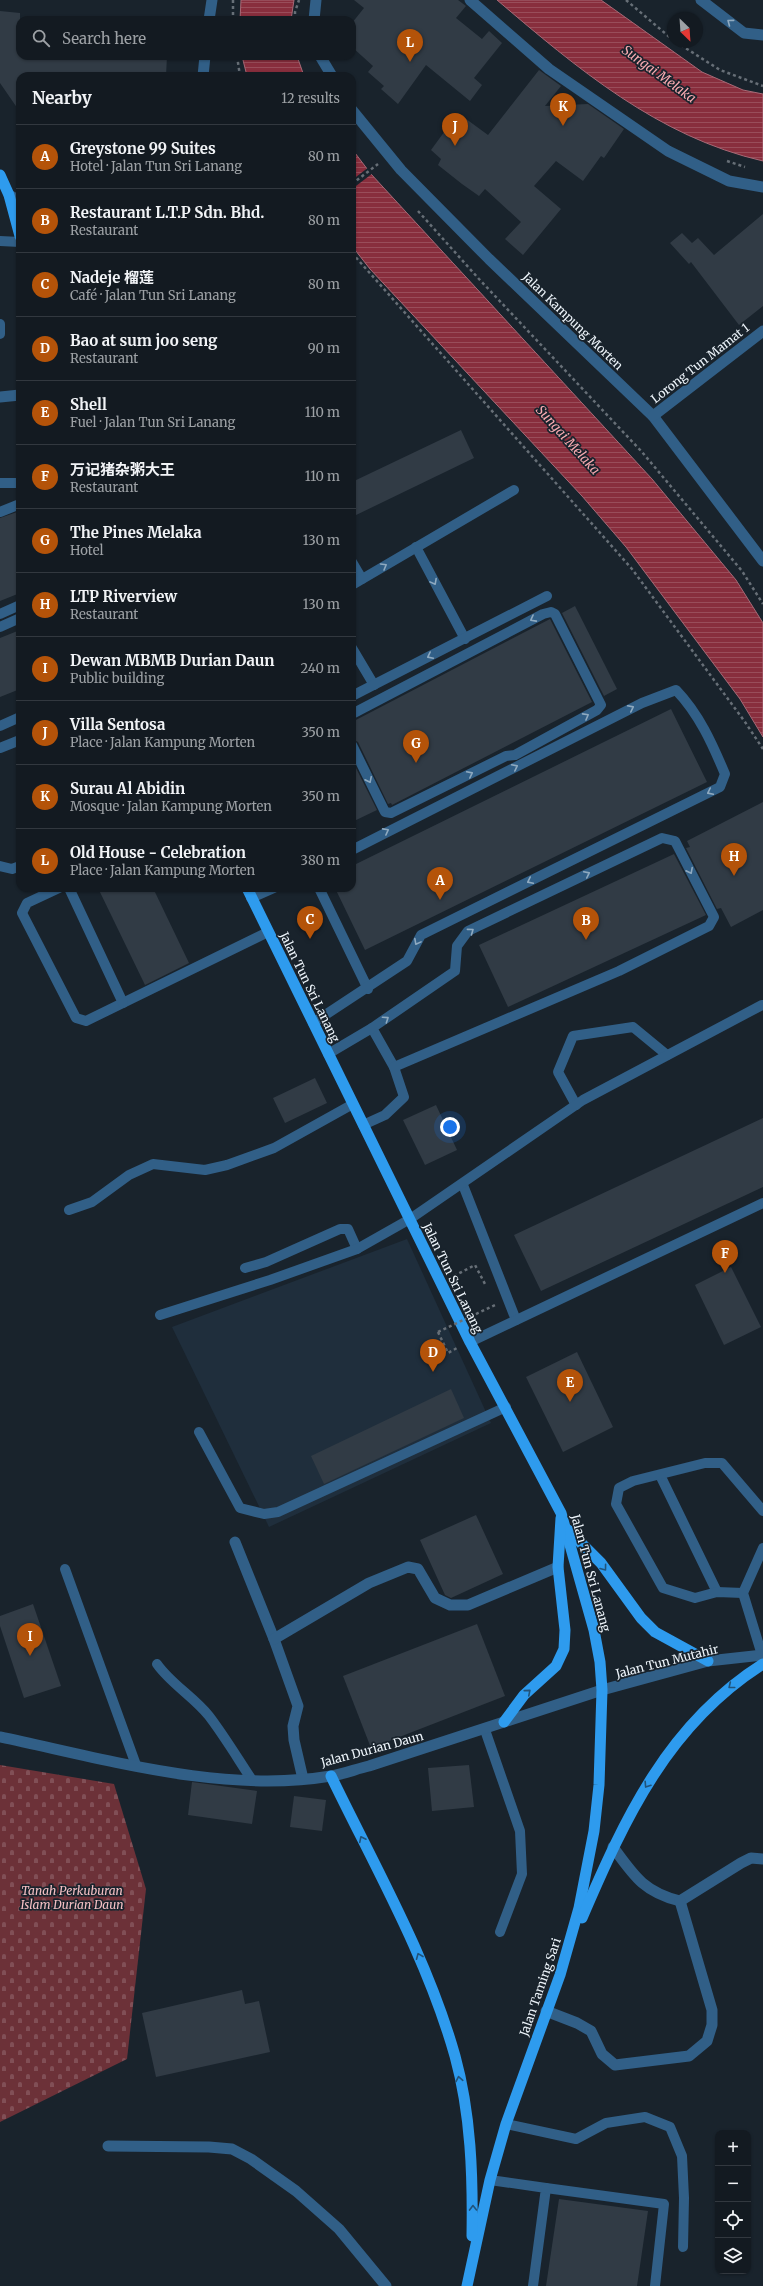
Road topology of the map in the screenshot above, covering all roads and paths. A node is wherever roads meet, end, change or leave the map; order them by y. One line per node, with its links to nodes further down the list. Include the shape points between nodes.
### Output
1 (212, 0): 8 (street)
2 (233, 0): 9 (path)
3 (299, 0): 10 (path)
4 (316, 0): 11 (street)
5 (470, 0): 28 (street, via 549,69 668,151 729,181)
6 (626, 0): 12 (path)
7 (701, 0): 13 (street, one-way to 7, via 744,33)
8 (210, 16)
9 (233, 16)
10 (295, 16)
11 (314, 16)
12 (667, 35)
13 (763, 36)
14 (685, 48): 21 (path, via 720,70)
15 (205, 60): 18 (street)
16 (238, 60): 19 (path)
17 (322, 60): 20 (street)
18 (203, 72)
19 (239, 72)
20 (330, 72)
21 (763, 86)
22 (356, 115): 41 (street, Jalan Kampung Morten, via 407,176 489,259)
23 (372, 159): 25 (path)
24 (374, 167): 27 (path)
25 (382, 171)
26 (0, 175): 29 (main road)
27 (356, 181)
28 (763, 188)
29 (8, 195): 30 (street); 32 (main road)
30 (16, 199)
31 (413, 205): 53 (path, via 642,452 742,571)
32 (16, 222)
33 (0, 241): 34 (lane)
34 (16, 242)
35 (356, 257): 67 (path, via 632,569)
36 (0, 324): 38 (lane)
37 (763, 331): 41 (street, Lorong Tun Mamat 1)
38 (0, 334)
39 (16, 395): 40 (street)
40 (0, 397)
41 (653, 416): 48 (street, Jalan Kampung Morten)
42 (0, 483): 43 (lane)
43 (16, 483)
44 (514, 490): 47 (lane)
45 (16, 506): 46 (lane)
46 (0, 512)
47 (416, 547): 50 (lane, one-way to 47); 58 (lane, one-way to 58)
48 (763, 561)
49 (356, 569): 50 (lane)
50 (362, 579): 51 (lane)
51 (356, 583)
52 (547, 596): 58 (lane)
53 (763, 604)
54 (16, 607): 55 (lane)
55 (0, 614)
56 (16, 620): 57 (lane)
57 (0, 627)
58 (464, 639): 60 (lane, one-way to 60)
59 (356, 655): 60 (lane)
60 (374, 685): 61 (lane)
61 (356, 694)
62 (356, 712): 68 (lane, one-way to 62, via 385,812 391,813 506,756 515,755 597,710 601,705 555,614 551,612)
63 (16, 719): 64 (lane)
64 (0, 726)
65 (16, 742): 66 (lane)
66 (0, 748)
67 (763, 749)
68 (356, 753)
69 (356, 848): 77 (lane, one-way to 77, via 635,707 676,690 691,705 725,774 720,787 421,935 407,961)
70 (0, 866): 71 (lane)
71 (16, 868)
72 (50, 892): 78 (lane, via 27,903 22,913 76,1018 86,1021)
73 (72, 892): 78 (lane)
74 (321, 892): 77 (lane)
75 (249, 893): 76 (main road, Jalan Tun Sri Lanang)
76 (268, 932): 78 (lane); 80 (main road, Jalan Tun Sri Lanang)
77 (368, 989): 80 (lane)
78 (123, 1003)
79 (762, 1005): 83 (lane)
80 (313, 1023): 82 (main road, Jalan Tun Sri Lanang)
81 (372, 1028): 82 (lane); 84 (lane); 84 (lane, one-way to 84, via 455,971 457,946 468,931 662,838 675,841 714,917 709,926 619,971)
82 (328, 1054): 85 (main road, Jalan Tun Sri Lanang)
83 (667, 1056): 86 (lane); 86 (lane, via 633,1028 573,1036 558,1072)
84 (394, 1067): 87 (lane, via 404,1097 385,1115)
85 (353, 1104): 87 (main road, Jalan Tun Sri Lanang); 90 (lane, via 274,1148 227,1165 205,1170 153,1164 129,1175 92,1202)
86 (576, 1105): 88 (lane)
87 (363, 1125): 91 (main road, Jalan Tun Sri Lanang)
88 (463, 1185): 91 (lane); 98 (lane)
89 (763, 1203): 98 (lane)
90 (69, 1210)
91 (410, 1220): 92 (lane); 94 (main road, Jalan Tun Sri Lanang)
92 (357, 1248): 93 (lane, via 348,1229 340,1228 266,1262); 97 (lane, via 270,1280)
93 (245, 1268)
94 (440, 1282): 95 (path, via 475,1265); 99 (main road, Jalan Tun Sri Lanang)
95 (485, 1285)
96 (492, 1298): 99 (path, bridge, via 495,1305 438,1332 448,1353)
97 (160, 1315)
98 (516, 1320): 99 (lane)
99 (470, 1342): 100 (main road, Jalan Tun Sri Lanang)
100 (506, 1407): 101 (lane, via 278,1512 264,1514 240,1508); 104 (main road, Jalan Tun Sri Lanang)
101 (199, 1432)
102 (660, 1475): 103 (lane, via 705,1464 722,1463); 110 (lane); 110 (lane, via 633,1481 619,1488 616,1504 663,1588 695,1598)
103 (763, 1511)
104 (561, 1513): 105 (main road, Jalan Tun Sri Lanang); 108 (main road)
105 (567, 1530): 114 (main road, one-way to 114, via 601,1563 641,1618 669,1641); 116 (main road, Jalan Tun Sri Lanang, via 594,1630)
106 (235, 1542): 112 (street)
107 (763, 1548): 111 (lane)
108 (558, 1567): 112 (street, via 468,1605 450,1605 435,1598 418,1569 408,1567 369,1583); 117 (main road, one-way to 108, via 524,1695 556,1666 564,1649 565,1630)
109 (65, 1569): 120 (lane)
110 (717, 1592): 111 (lane)
111 (743, 1593): 113 (lane)
112 (274, 1639): 122 (street, via 298,1706 293,1726)
113 (763, 1658): 114 (street, Jalan Tun Mutahir); 124 (main road, one-way to 124, via 713,1701 677,1740 644,1789)
114 (708, 1661): 116 (street, Jalan Tun Mutahir)
115 (157, 1664): 123 (lane, via 209,1716)
116 (602, 1690): 117 (street, Jalan Durian Daun); 128 (main road, Jalan Taming Sari, via 594,1831)
117 (504, 1722): 118 (street, Jalan Durian Daun)
118 (485, 1730): 121 (street, Jalan Durian Daun); 127 (lane, via 520,1830 522,1874)
119 (0, 1736): 120 (street, Jalan Durian Daun)
120 (136, 1765): 123 (street, Jalan Durian Daun, via 202,1776)
121 (331, 1776): 122 (street, Jalan Durian Daun); 135 (main road, one-way to 121, via 472,2166 466,2114 455,2057 417,1950)
122 (303, 1779): 123 (street, Jalan Durian Daun)
123 (252, 1780)
124 (613, 1847): 126 (street, via 632,1873 649,1888 660,1896); 128 (main road)
125 (763, 1859): 126 (street, via 751,1858 741,1863)
126 (680, 1901): 129 (street, via 712,2010 712,2025 707,2041 689,2056 615,2065 602,2054 591,2031)
127 (500, 1932)
128 (568, 1949): 129 (main road, Jalan Taming Sari)
129 (546, 2011): 130 (main road, Jalan Taming Sari)
130 (506, 2124): 132 (main road, Jalan Taming Sari); 134 (lane, via 576,2140 606,2123 645,2117 670,2127 682,2156)
131 (108, 2146): 136 (street, via 209,2147 232,2149 251,2158 296,2191 339,2229)
132 (490, 2180): 133 (lane); 135 (main road, Jalan Taming Sari)
133 (546, 2188): 138 (lane); 139 (lane, via 664,2204)
134 (683, 2247)
135 (472, 2261): 137 (main road, Jalan Taming Sari)
136 (386, 2286)
137 (467, 2286)
138 (533, 2286)
139 (655, 2286)

